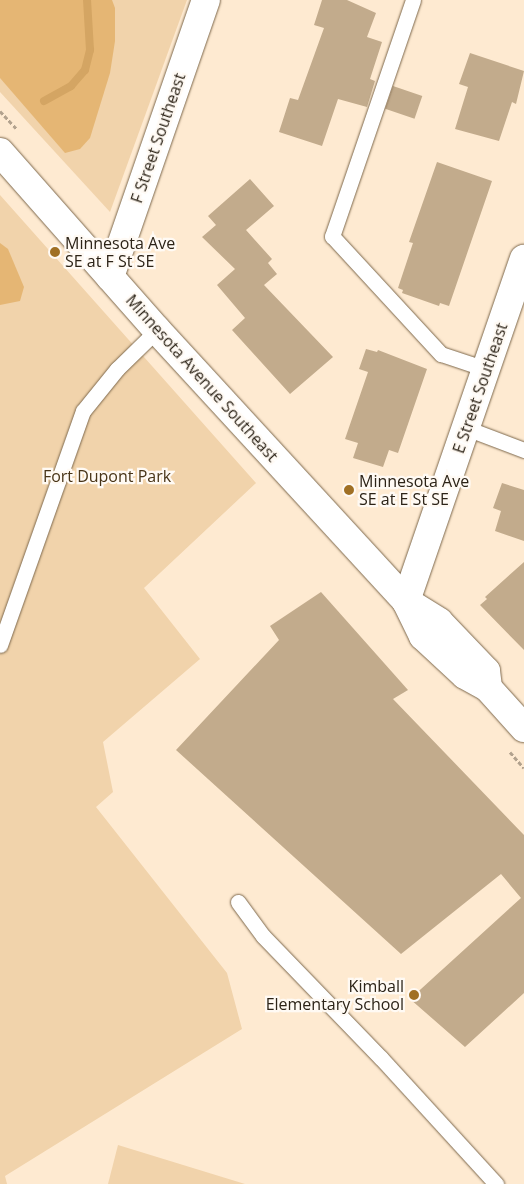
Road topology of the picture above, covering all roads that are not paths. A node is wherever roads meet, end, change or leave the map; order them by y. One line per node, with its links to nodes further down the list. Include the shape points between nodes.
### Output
1 (206, 0): 5 (main road, F Street Southeast)
2 (413, 0): 7 (lane, via 332,236 441,354)
3 (0, 152): 5 (main road, Minnesota Avenue Southeast)
4 (524, 259): 7 (main road, E Street Southeast)
5 (110, 277): 6 (main road, Minnesota Avenue Southeast)
6 (157, 330): 10 (main road, Minnesota Avenue Southeast); 11 (lane, via 117,368 83,411)
7 (486, 369): 8 (main road, E Street Southeast)
8 (466, 428): 9 (lane); 10 (main road, E Street Southeast)
9 (524, 450)
10 (406, 602): 12 (main road, Minnesota Avenue Southeast, via 446,629 486,672 488,688)
11 (0, 645)
12 (524, 728)
13 (238, 902): 14 (lane, via 263,936)
14 (496, 1184)

